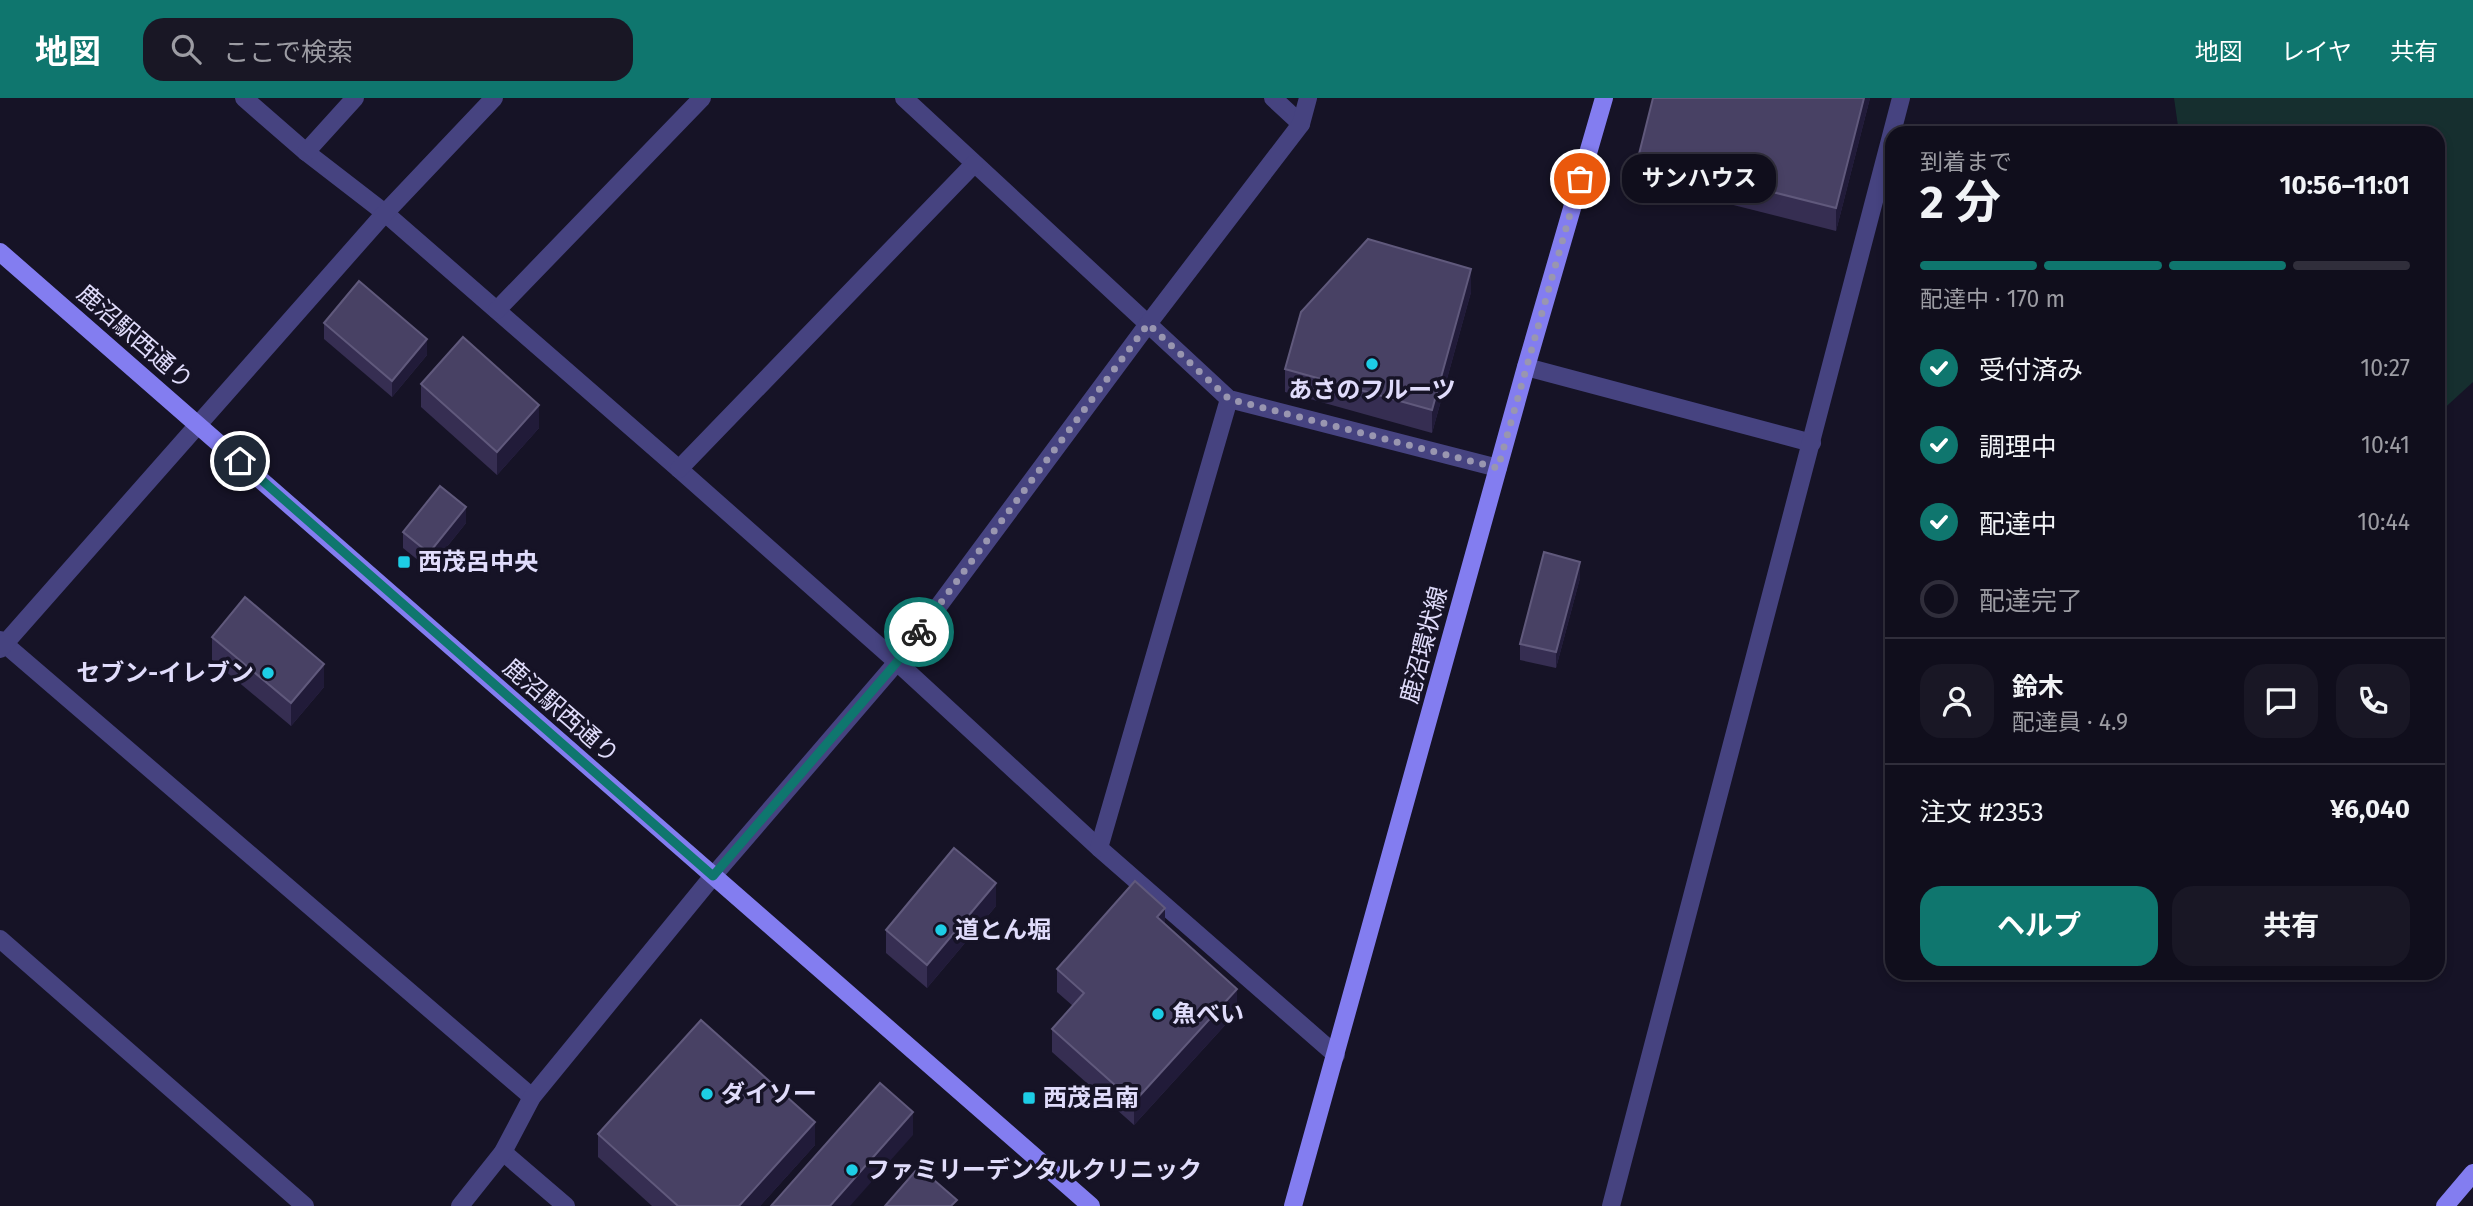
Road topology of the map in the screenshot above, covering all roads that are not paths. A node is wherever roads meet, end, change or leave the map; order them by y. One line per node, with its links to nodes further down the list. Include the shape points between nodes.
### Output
1 (244, 98): 12 (street)
2 (355, 98): 12 (street)
3 (494, 98): 15 (street)
4 (702, 98): 17 (street)
5 (904, 98): 14 (street)
6 (1273, 98): 10 (street)
7 (1308, 98): 10 (street)
8 (1604, 98): 19 (street, 鹿沼環状線)
9 (1901, 98): 11 (street)
10 (1301, 124): 18 (street)
11 (1893, 126)
12 (306, 152): 15 (street)
13 (1885, 156): 22 (street)
14 (974, 164): 18 (street); 24 (street)
15 (385, 213): 17 (street); 21 (street)
16 (0, 252): 21 (street, 鹿沼駅西通り)
17 (497, 310): 24 (street)
18 (1148, 324): 20 (street); 26 (street)
19 (1526, 367): 22 (street); 23 (street, 鹿沼環状線)
20 (1229, 399): 23 (street); 27 (street)
21 (199, 425): 25 (street); 28 (street, 鹿沼駅西通り)
22 (1812, 443): 39 (street)
23 (1498, 468): 30 (street, 鹿沼環状線)
24 (679, 469): 26 (street)
25 (2, 645): 31 (street)
26 (897, 662): 27 (street); 28 (street)
27 (1099, 848): 30 (street)
28 (713, 876): 31 (street); 37 (street, 鹿沼駅西通り)
29 (0, 939): 34 (street)
30 (1336, 1055): 38 (street, 鹿沼環状線)
31 (532, 1097): 32 (street)
32 (503, 1152): 35 (street); 36 (street)
33 (2473, 1173): 40 (street)
34 (305, 1206)
35 (460, 1206)
36 (566, 1206)
37 (1091, 1206)
38 (1293, 1206)
39 (1611, 1206)
40 (2445, 1206)

